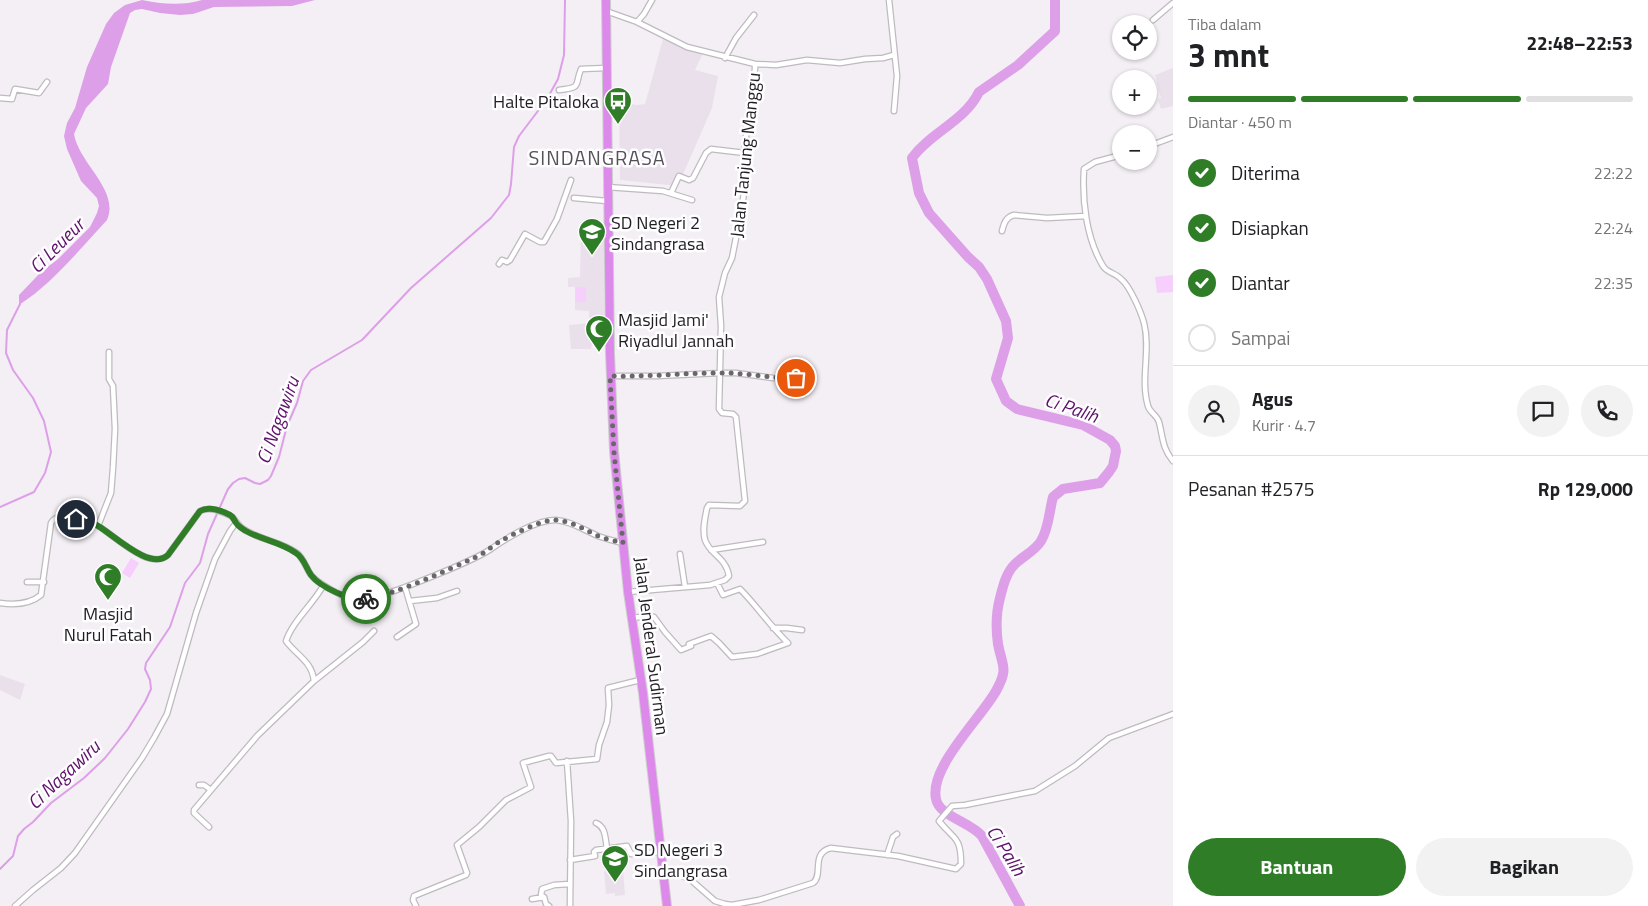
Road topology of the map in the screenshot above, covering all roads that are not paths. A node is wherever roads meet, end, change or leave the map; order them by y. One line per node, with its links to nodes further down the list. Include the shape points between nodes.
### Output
1 (606, 0): 5 (highway, Jalan Jenderal Sudirman)
2 (652, 0): 8 (street)
3 (889, 0): 9 (street)
4 (1173, 3): 7 (street)
5 (606, 11): 8 (street, Jalan Tanjung Manggu); 12 (highway, Jalan Jenderal Sudirman)
6 (754, 15): 10 (street)
7 (1157, 17)
8 (637, 22): 10 (street, Jalan Tanjung Manggu, via 687,47)
9 (894, 55): 11 (street, via 840,64 807,60); 16 (street, via 897,76)
10 (725, 58): 11 (street, Jalan Tanjung Manggu)
11 (755, 64): 19 (street, Jalan Tanjung Manggu)
12 (606, 68): 14 (street, via 581,68 577,86); 22 (highway, Jalan Jenderal Sudirman)
13 (47, 82): 15 (street, via 39,93 15,89 12,99)
14 (559, 90)
15 (0, 98)
16 (894, 111)
17 (1173, 136): 18 (street)
18 (1157, 143)
19 (745, 153): 23 (street, via 711,149 693,178 689,180 679,176); 31 (street, Jalan Tanjung Manggu, via 742,207 732,258 719,298)
20 (1112, 157): 27 (street, via 1084,169)
21 (571, 180): 29 (street, via 557,219 544,242 526,232 510,260 502,260)
22 (607, 187): 23 (street); 25 (highway, Jalan Jenderal Sudirman)
23 (671, 193): 26 (street)
24 (574, 198): 25 (street)
25 (607, 200): 32 (highway, Jalan Jenderal Sudirman)
26 (692, 200)
27 (1086, 216): 28 (street, via 1048,218 1014,215 1005,221); 34 (street, via 1104,267 1123,280 1143,320 1148,408 1158,418 1163,444)
28 (1002, 231)
29 (499, 264)
30 (109, 352): 36 (street, via 108,378 112,386 115,429 113,468 111,493)
31 (720, 373): 32 (street); 33 (street); 39 (street, Jalan Tanjung Manggu, via 719,409 736,417 746,501 740,506 708,506 704,532)
32 (610, 376): 38 (highway, Jalan Jenderal Sudirman)
33 (809, 379)
34 (1173, 460)
35 (236, 523): 36 (street, via 222,512 200,511 168,555 159,560 136,551); 44 (street, via 258,537 296,552); 73 (street, via 215,559 167,714 154,738 75,853)
36 (98, 526): 42 (street, via 81,520 53,520)
37 (763, 542): 39 (street)
38 (623, 543): 45 (street, via 569,523 548,520); 48 (highway, Jalan Jenderal Sudirman)
39 (711, 550): 43 (street, via 723,560 728,572 727,579)
40 (680, 554): 46 (street)
41 (27, 582): 42 (street)
42 (44, 582): 50 (street, via 42,594 36,599 20,604)
43 (717, 583): 46 (street); 52 (street, via 723,595 742,590)
44 (323, 586): 45 (street, via 354,600 375,598); 57 (street, via 286,641 308,663)
45 (405, 587): 49 (street)
46 (685, 587): 48 (street)
47 (457, 591): 49 (street, via 437,598)
48 (628, 592): 51 (highway, Jalan Jenderal Sudirman)
49 (410, 601): 55 (street, via 416,624)
50 (0, 603)
51 (632, 618): 52 (street, via 654,617 681,650 711,636 732,657 757,654 788,642); 56 (highway, Jalan Jenderal Sudirman)
52 (773, 628): 53 (street)
53 (802, 630)
54 (374, 631): 57 (street)
55 (397, 637)
56 (640, 680): 59 (street, via 608,688 607,722 598,759); 66 (highway, Jalan Jenderal Sudirman)
57 (314, 681): 61 (street, via 258,736)
58 (1173, 714): 67 (street, via 1109,738 1035,791 952,806 939,823 955,837 961,851 961,864 956,869)
59 (567, 761): 68 (street); 74 (street, via 556,762 550,756 523,763 531,787 506,800 457,845 467,874 414,896)
60 (199, 785): 61 (street)
61 (211, 790): 63 (street, via 194,810)
62 (596, 823): 65 (street, via 603,828)
63 (209, 827)
64 (897, 834): 67 (street, via 892,837)
65 (607, 848): 66 (street, via 627,846 631,854); 68 (street, via 596,850 595,856)
66 (661, 852): 69 (highway, Jalan Jenderal Sudirman)
67 (887, 855): 69 (street, via 827,849 818,861 818,877 813,883 732,905 715,901 686,877)
68 (570, 860): 70 (street)
69 (663, 871): 77 (highway, Jalan Jenderal Sudirman)
70 (570, 884): 71 (street, via 542,888); 76 (street)
71 (544, 897): 72 (street); 75 (street)
72 (532, 899)
73 (15, 906)
74 (416, 906)
75 (549, 906)
76 (570, 906)
77 (667, 906)

